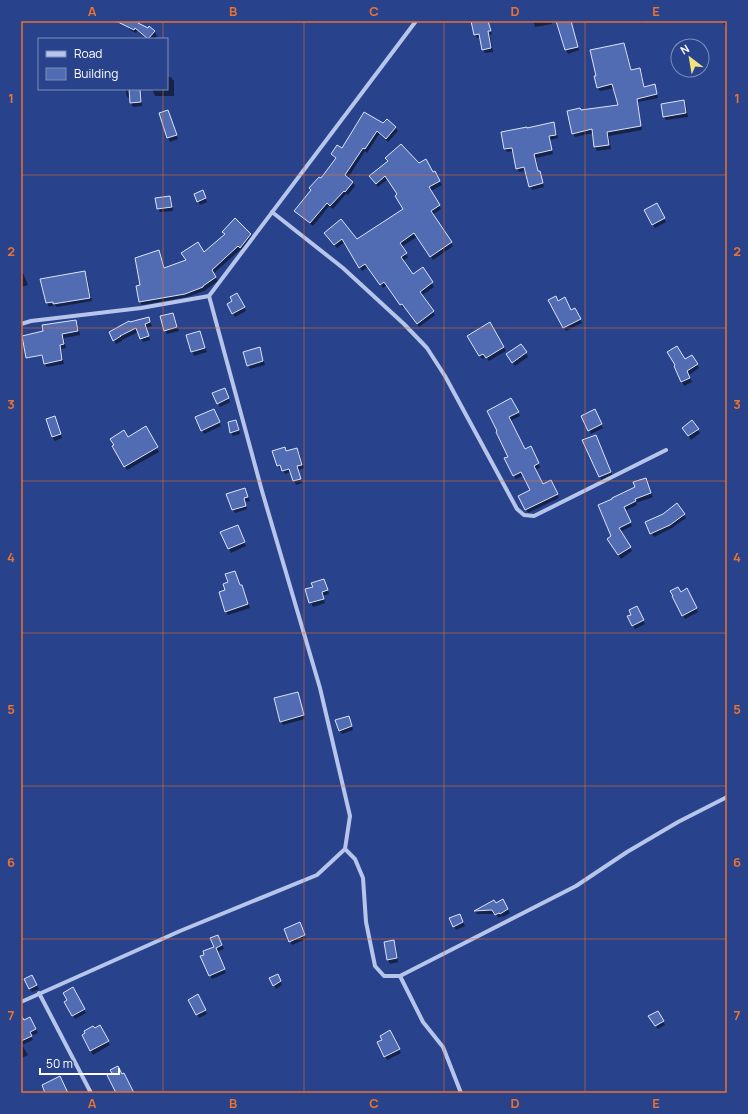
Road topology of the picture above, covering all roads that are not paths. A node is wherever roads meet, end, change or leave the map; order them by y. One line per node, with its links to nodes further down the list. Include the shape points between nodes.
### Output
1 (416, 21): 2 (street)
2 (272, 212): 3 (street); 5 (street, via 343,268 427,348 516,509 524,515 534,516)
3 (210, 296): 4 (street); 7 (street, via 262,491 320,688 350,816)
4 (21, 324)
5 (666, 450)
6 (727, 797): 8 (street, via 627,852 576,886)
7 (345, 849): 8 (street, via 355,859 363,878 366,922 375,966 384,976); 9 (street, via 317,876 180,931)
8 (400, 976): 12 (street, via 424,1022 443,1047)
9 (39, 993): 10 (street); 11 (street)
10 (21, 1002)
11 (91, 1093)
12 (461, 1093)

